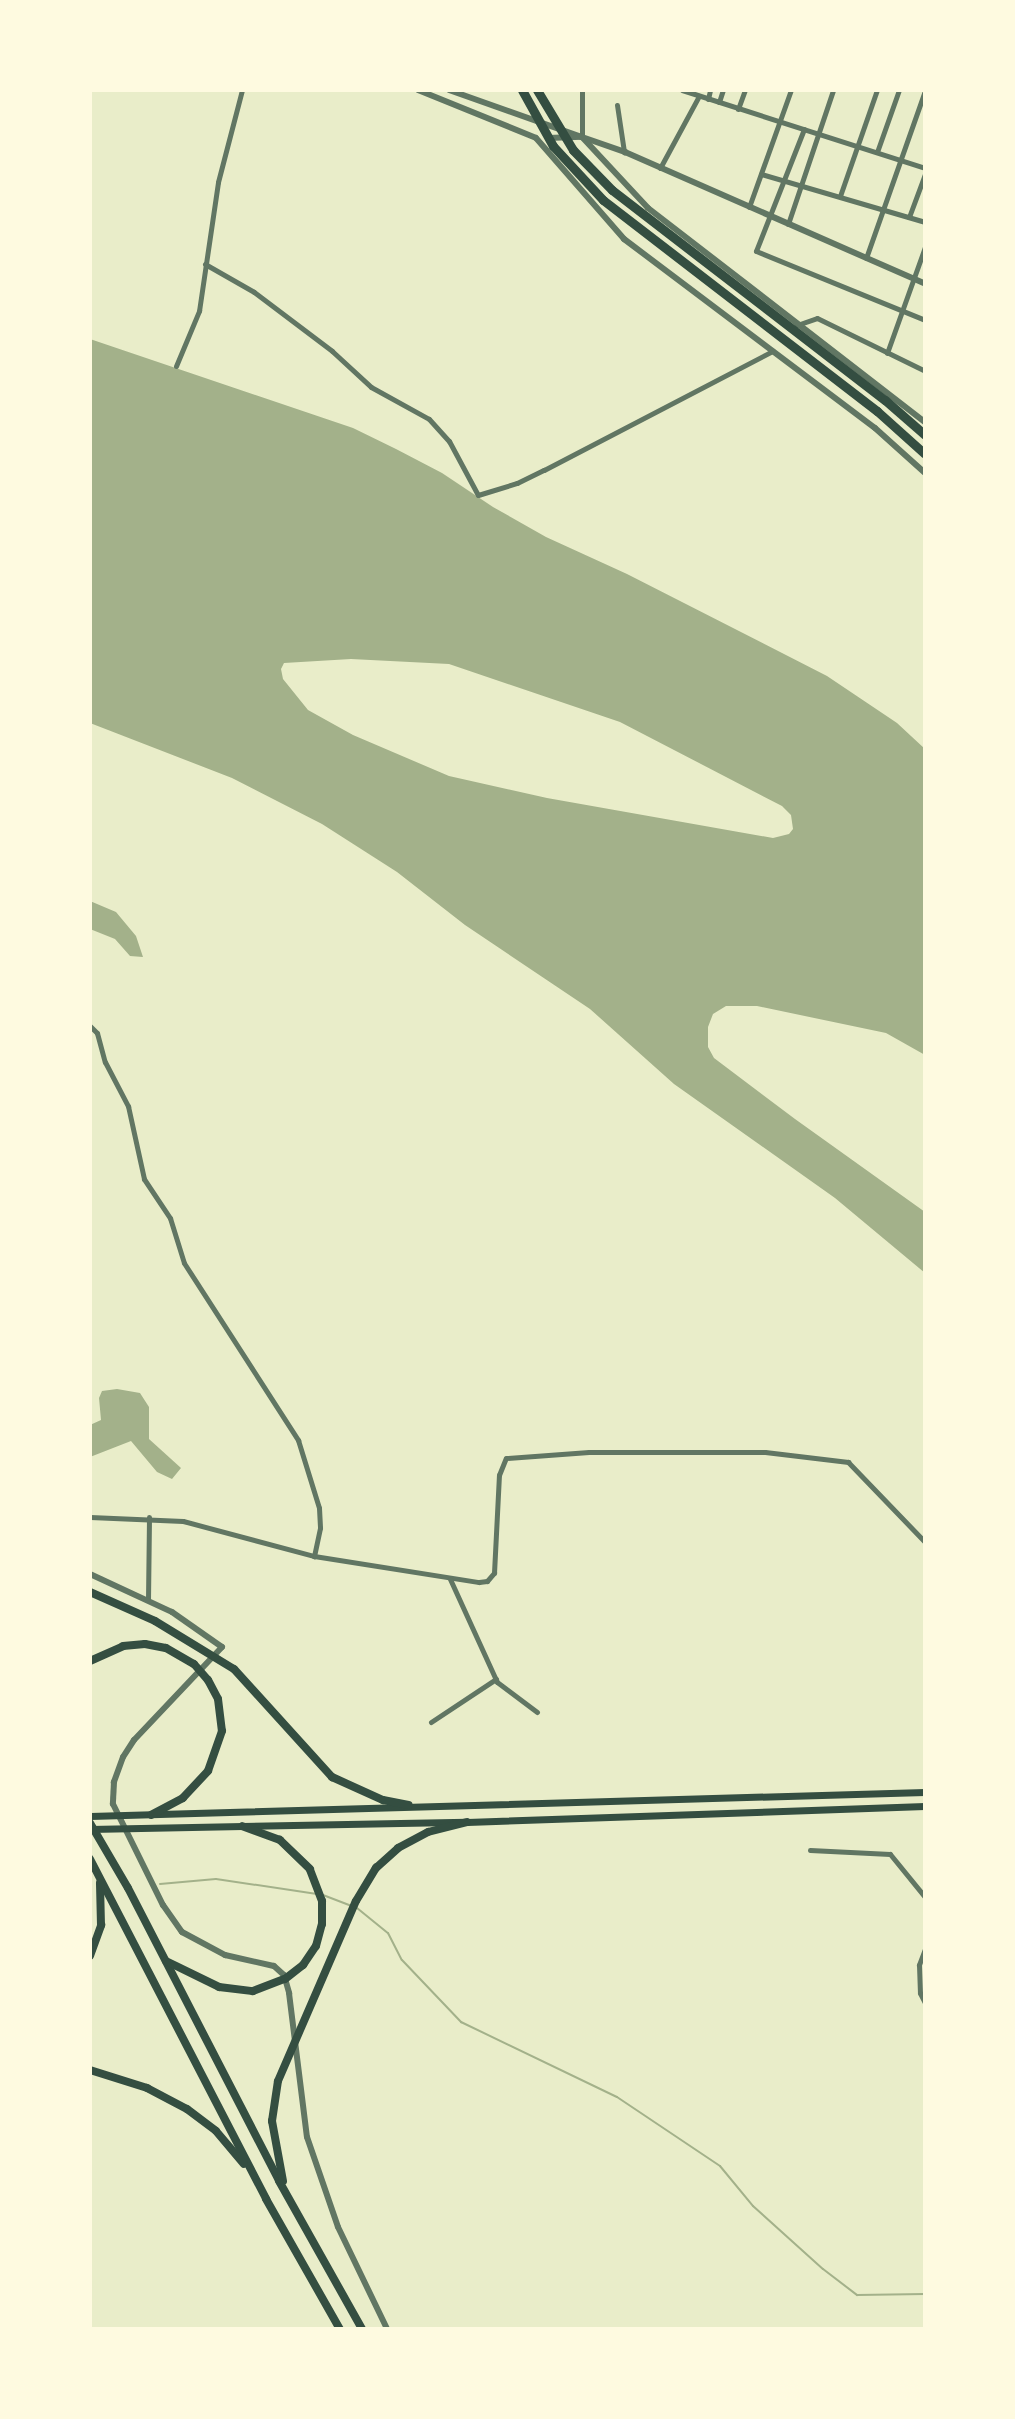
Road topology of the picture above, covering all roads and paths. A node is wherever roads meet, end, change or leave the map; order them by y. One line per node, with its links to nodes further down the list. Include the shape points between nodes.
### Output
1 (242, 90): 45 (street, via 218,182)
2 (418, 90): 26 (street)
3 (449, 90): 25 (street)
4 (522, 90): 57 (highway, via 553,146 603,200 877,411)
5 (537, 90): 56 (highway, via 564,138 612,190)
6 (582, 90): 25 (street)
7 (682, 90): 16 (street)
8 (710, 90): 18 (street)
9 (723, 90): 19 (street)
10 (745, 90): 21 (street)
11 (791, 90): 22 (street)
12 (833, 90): 24 (street)
13 (877, 90): 27 (street)
14 (899, 90): 29 (street)
15 (925, 90): 30 (street)
16 (691, 92): 17 (street)
17 (699, 96): 18 (street); 31 (street)
18 (708, 99): 19 (street)
19 (719, 102): 21 (street)
20 (617, 105): 28 (street)
21 (738, 109): 22 (street)
22 (781, 122): 23 (street); 33 (street)
23 (804, 129): 24 (street); 34 (street)
24 (818, 133): 27 (street); 35 (street)
25 (582, 137): 26 (street); 28 (street); 50 (street, via 648,208)
26 (536, 138): 51 (street, via 624,239)
27 (859, 146): 29 (street); 36 (street)
28 (624, 152): 31 (street)
29 (877, 152): 30 (street)
30 (902, 160): 32 (street); 38 (street)
31 (660, 168): 37 (street)
32 (925, 171): 40 (street)
33 (761, 174): 34 (street); 37 (street)
34 (785, 182): 35 (street); 39 (street)
35 (802, 187): 36 (street); 42 (street)
36 (840, 196): 38 (street)
37 (749, 207): 39 (street)
38 (884, 209): 40 (street); 44 (street)
39 (771, 217): 42 (street); 48 (street, via 756,251)
40 (909, 217): 41 (street)
41 (925, 222)
42 (788, 224): 44 (street)
43 (925, 247): 46 (street)
44 (866, 258): 46 (street)
45 (205, 264): 51 (street, via 254,292 371,387 429,419 449,441 478,495 544,470); 53 (street, via 199,311)
46 (915, 280): 47 (street); 48 (street)
47 (925, 284)
48 (904, 311): 49 (street); 52 (street)
49 (925, 320)
50 (797, 325): 52 (street, via 817,318); 55 (street)
51 (773, 351): 58 (street)
52 (887, 353): 54 (street)
53 (176, 366)
54 (925, 371)
55 (925, 422)
56 (925, 435)
57 (925, 454)
58 (925, 473)
59 (90, 1026): 63 (street, via 128,1106 144,1179 168,1215 184,1263 298,1440 319,1508)
60 (90, 1517): 61 (street)
61 (149, 1517): 63 (street); 67 (street)
62 (925, 1542): 65 (street, via 856,1468 840,1460 765,1452 520,1455 501,1465 491,1578)
63 (314, 1556): 65 (street)
64 (90, 1574): 67 (street)
65 (449, 1579): 69 (street)
66 (90, 1592): 73 (highway, via 179,1634 234,1669 332,1777 383,1800)
67 (148, 1600): 95 (street, via 222,1648 134,1740 118,1769 113,1804 182,1932 202,1946 274,1966 284,1975 307,2137 338,2227)
68 (90, 1661): 75 (highway, via 123,1646 166,1648 194,1664 218,1699 222,1731 208,1771 183,1798)
69 (496, 1679): 70 (street); 71 (street)
70 (537, 1712)
71 (431, 1722)
72 (925, 1792): 73 (main road)
73 (409, 1805): 75 (main road)
74 (925, 1806): 77 (main road)
75 (151, 1815): 76 (main road)
76 (90, 1816)
77 (467, 1822): 79 (main road); 92 (highway, via 428,1832 398,1848 376,1868 356,1901 274,2095 273,2140)
78 (90, 1826): 79 (main road); 88 (highway)
79 (242, 1826): 88 (highway, via 274,1836 303,1860 320,1889 322,1924 310,1956 285,1979 253,1991 219,1987)
80 (810, 1850): 83 (street, via 890,1854)
81 (90, 1859): 82 (highway)
82 (100, 1877): 87 (highway, via 101,1925); 91 (highway)
83 (925, 1897)
84 (925, 1908): 85 (street)
85 (925, 1919)
86 (925, 1949): 89 (street, via 919,1965)
87 (90, 1956)
88 (165, 1960): 92 (highway)
89 (925, 2003)
90 (90, 2070): 91 (highway, via 147,2088 187,2109 216,2131)
91 (257, 2181): 93 (highway)
92 (286, 2193): 94 (highway)
93 (340, 2329)
94 (362, 2329)
95 (387, 2329)

